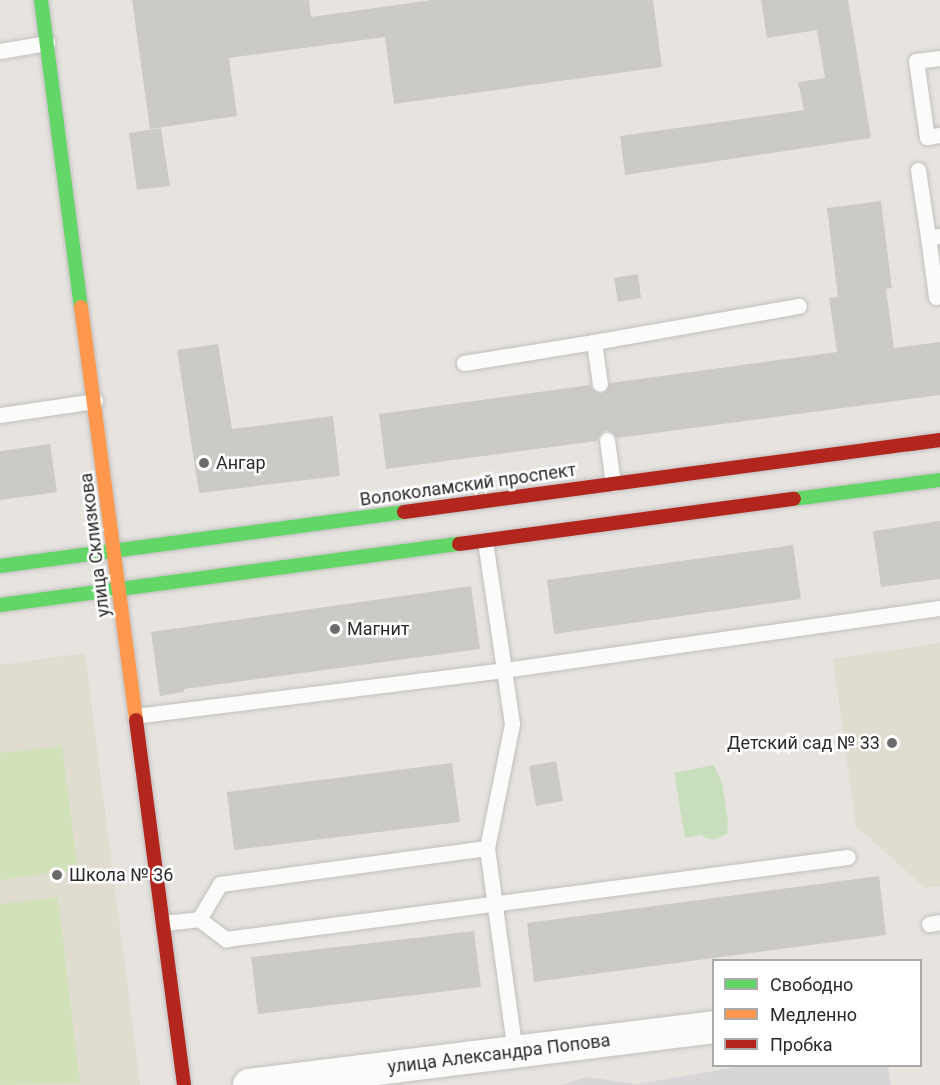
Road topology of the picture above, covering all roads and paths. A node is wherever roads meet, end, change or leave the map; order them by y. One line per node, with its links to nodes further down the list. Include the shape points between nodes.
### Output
1 (41, 0): 2 (main road, улица Склизкова)
2 (47, 43): 3 (lane); 13 (main road, улица Склизкова)
3 (0, 51)
4 (940, 58): 5 (lane, via 916,61 927,137)
5 (940, 135)
6 (918, 170): 7 (lane)
7 (934, 237): 8 (lane)
8 (936, 297)
9 (799, 306): 10 (lane)
10 (594, 342): 11 (lane); 12 (lane)
11 (464, 363)
12 (600, 384)
13 (95, 401): 14 (lane); 20 (main road, улица Склизкова)
14 (0, 415)
15 (607, 440): 18 (lane)
16 (940, 440): 18 (main road, Волоколамский проспект)
17 (940, 480): 19 (main road)
18 (613, 484): 20 (main road, Волоколамский проспект)
19 (485, 541): 22 (main road); 25 (lane)
20 (116, 550): 21 (main road, Волоколамский проспект); 22 (main road, улица Склизкова)
21 (0, 566)
22 (121, 589): 23 (main road); 26 (main road, улица Склизкова)
23 (0, 605)
24 (940, 608): 25 (lane)
25 (504, 670): 26 (lane); 27 (lane, via 512,724)
26 (135, 716): 31 (main road, улица Склизкова)
27 (487, 848): 29 (lane); 30 (lane, via 220,884)
28 (848, 857): 29 (lane)
29 (495, 903): 30 (lane, via 226,939); 33 (lane)
30 (199, 919): 31 (lane)
31 (163, 923): 34 (main road, улица Склизкова)
32 (712, 1027): 33 (street, улица Александра Попова)
33 (515, 1052): 35 (street, улица Александра Попова)
34 (184, 1085)
35 (249, 1085)

